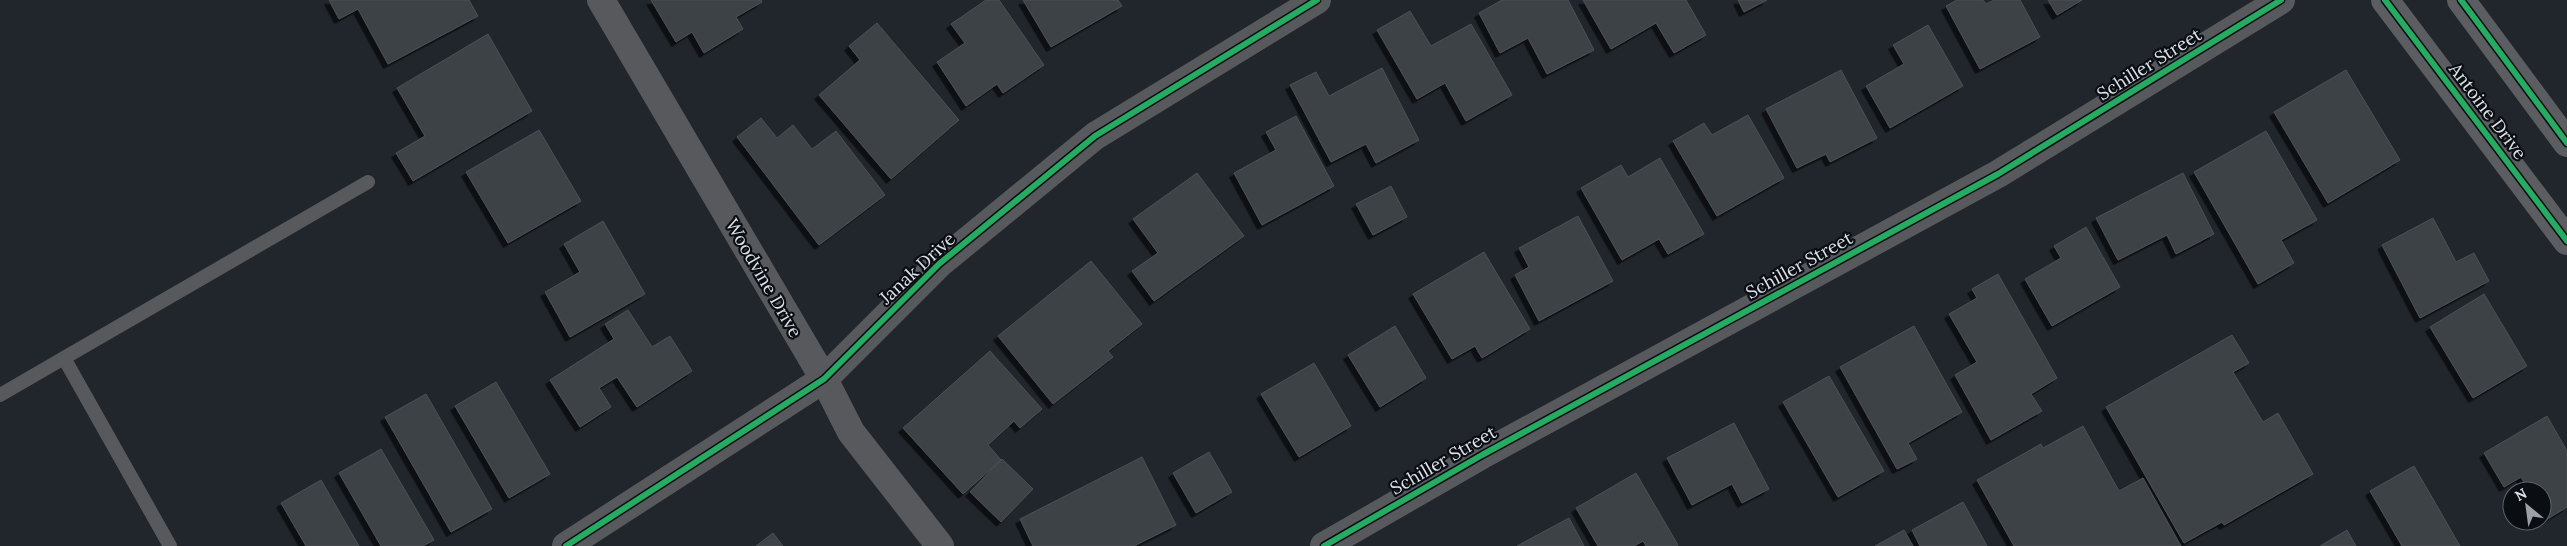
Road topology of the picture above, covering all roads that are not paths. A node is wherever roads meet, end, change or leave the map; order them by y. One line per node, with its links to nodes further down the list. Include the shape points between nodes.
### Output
1 (601, 0): 10 (street, Woodvine Drive)
2 (1317, 0): 10 (street, Janak Drive, via 1095,136 939,264)
3 (2281, 0): 15 (street, Schiller Street, via 1998,174 1482,455)
4 (2384, 0): 8 (main road, Antoine Drive)
5 (2461, 0): 6 (main road)
6 (2567, 143)
7 (368, 182): 9 (lane)
8 (2567, 242)
9 (64, 358): 11 (lane); 12 (lane)
10 (824, 379): 13 (street, Janak Drive); 14 (street, Woodvine Drive, via 851,432)
11 (0, 395)
12 (170, 546)
13 (566, 546)
14 (940, 546)
15 (1324, 546)

